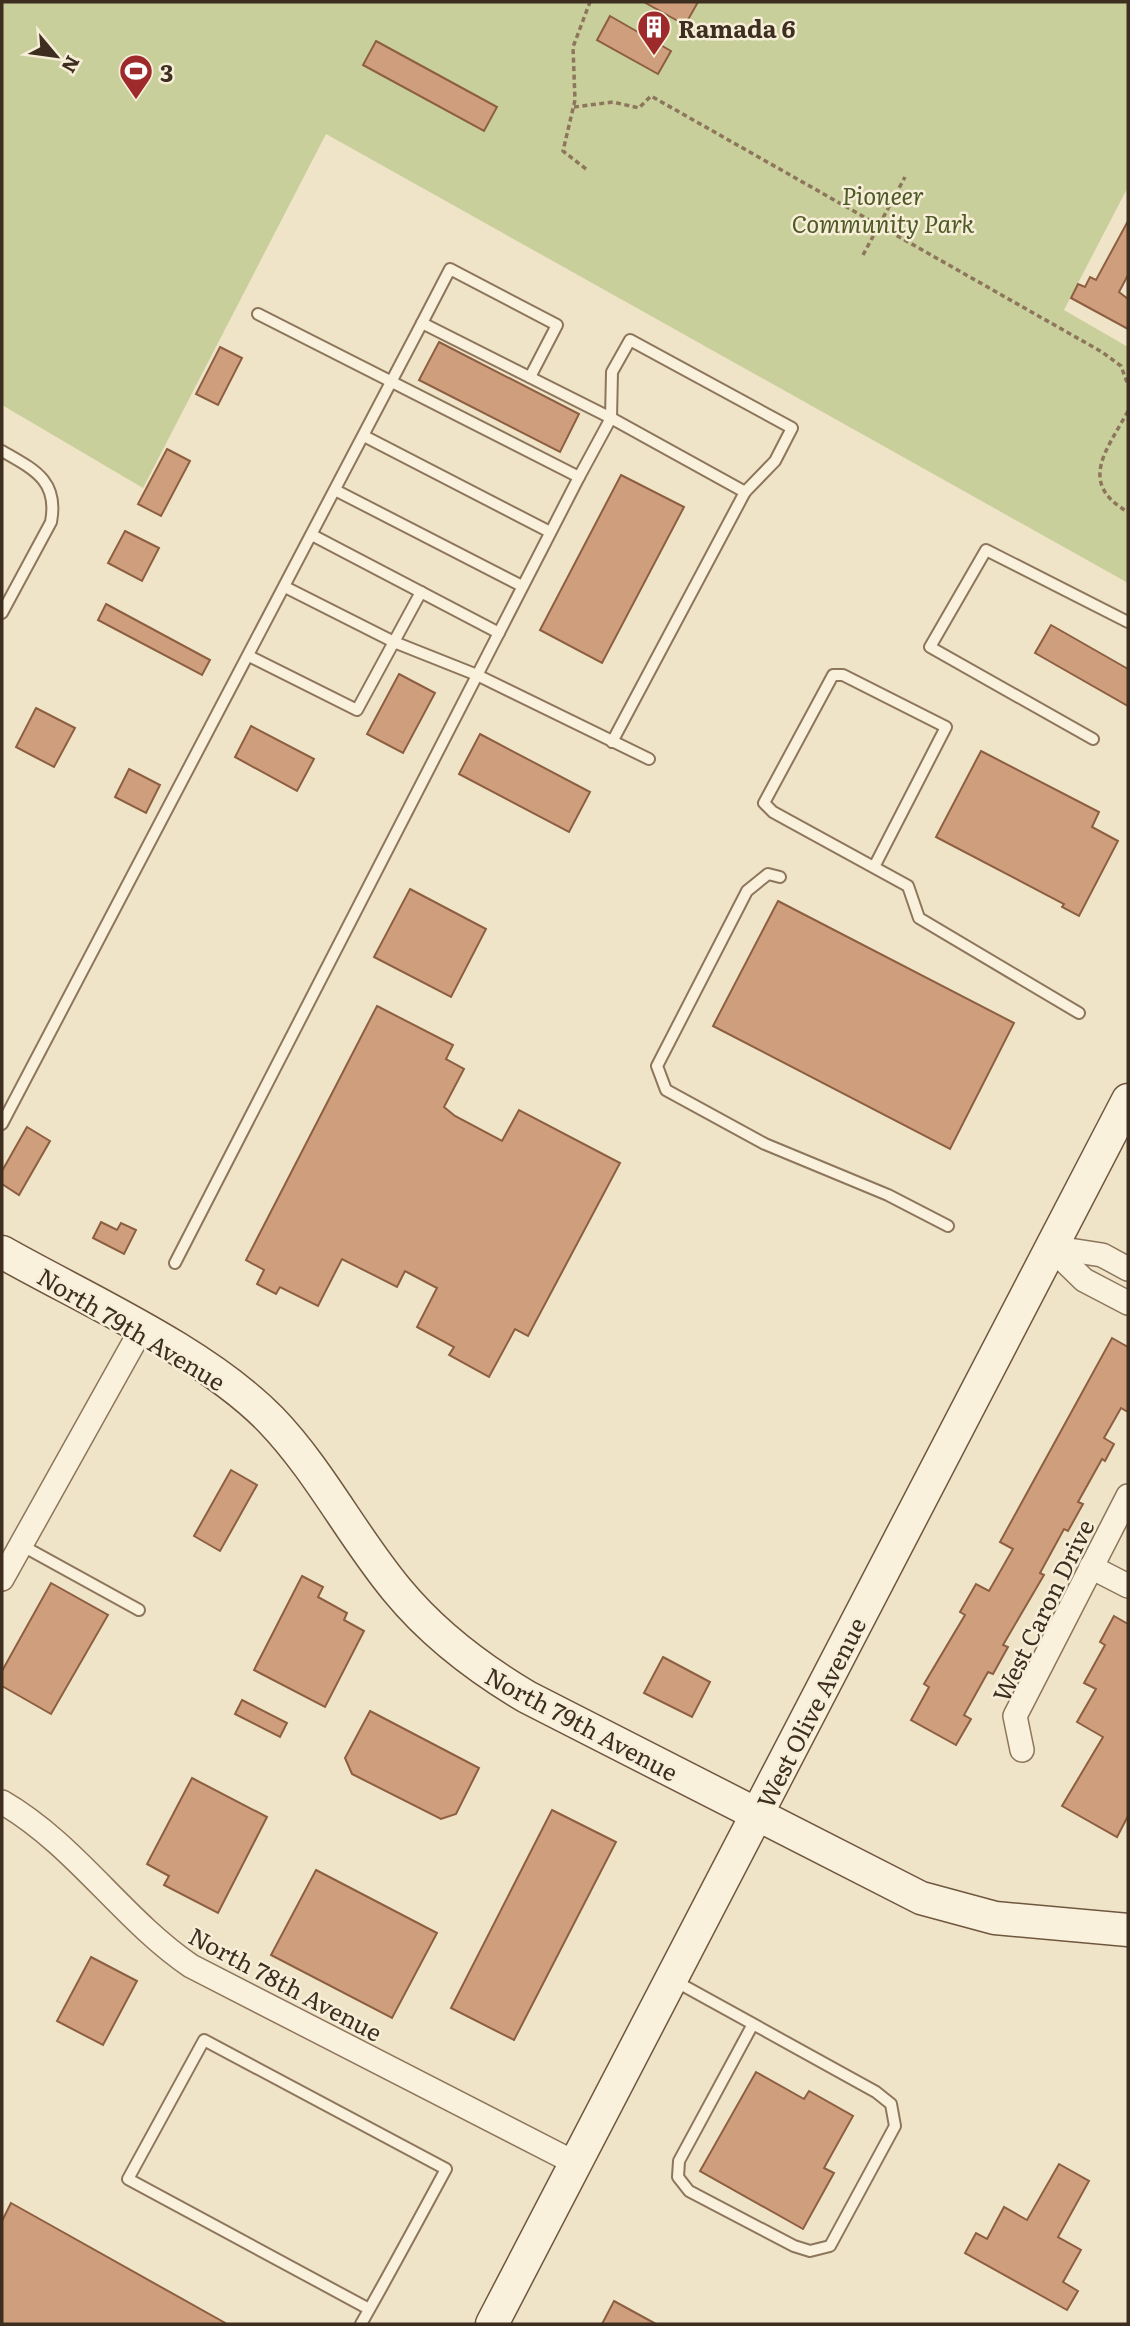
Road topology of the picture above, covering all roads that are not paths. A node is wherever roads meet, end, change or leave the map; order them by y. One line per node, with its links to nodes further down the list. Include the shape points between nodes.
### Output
1 (258, 314): 4 (lane)
2 (422, 323): 3 (lane); 3 (lane, via 450,269 557,325); 4 (lane)
3 (530, 377): 5 (lane)
4 (392, 382): 6 (lane); 8 (lane)
5 (611, 418): 8 (lane); 10 (lane); 10 (lane, via 612,372 630,340 792,428 775,461)
6 (363, 436): 9 (lane); 11 (lane)
7 (2, 451): 16 (lane, via 34,469 51,492 54,506 51,522)
8 (579, 477): 11 (lane)
9 (335, 490): 12 (lane); 13 (lane)
10 (745, 492): 23 (lane)
11 (550, 532): 13 (lane)
12 (312, 535): 14 (lane); 15 (lane)
13 (522, 586): 18 (lane)
14 (285, 587): 19 (lane); 20 (lane)
15 (421, 592): 18 (lane); 19 (lane)
16 (2, 612)
17 (1128, 622): 22 (lane, via 986,550 930,647)
18 (499, 633): 21 (lane)
19 (394, 642): 20 (lane, via 357,710); 21 (lane)
20 (248, 656): 29 (lane)
21 (477, 675): 23 (lane); 33 (lane)
22 (1093, 739)
23 (612, 742): 24 (lane)
24 (649, 759)
25 (874, 867): 25 (lane, via 764,803 832,675 843,675 946,727); 27 (lane, via 908,886 919,918)
26 (780, 877): 30 (lane, via 768,874 747,891 657,1066 660,1079 666,1090 765,1144 888,1195)
27 (1079, 1013)
28 (1128, 1100): 31 (main road, West Olive Avenue)
29 (2, 1124)
30 (948, 1226)
31 (1050, 1247): 34 (street, via 1102,1255); 35 (street, via 1084,1280); 45 (main road, West Olive Avenue)
32 (2, 1252): 36 (main road, North 79th Avenue)
33 (175, 1263)
34 (1128, 1269)
35 (1128, 1303)
36 (141, 1330): 38 (street); 45 (main road, North 79th Avenue, via 220,1378 270,1419 303,1457 397,1590 451,1646 483,1671)
37 (1128, 1496): 39 (street, West Caron Drive)
38 (21, 1545): 40 (street); 42 (lane)
39 (1091, 1567): 41 (street); 43 (street, West Caron Drive, via 1015,1716)
40 (2, 1579)
41 (1128, 1586)
42 (139, 1610)
43 (1022, 1750)
44 (2, 1802): 49 (street, North 78th Avenue, via 56,1840 146,1931 191,1966)
45 (757, 1815): 46 (main road, North 79th Avenue, via 921,1898 995,1918); 47 (main road, West Olive Avenue)
46 (1128, 1930)
47 (672, 1979): 48 (lane); 49 (main road, West Olive Avenue)
48 (753, 2024): 48 (lane, via 679,2161 678,2177 689,2191 794,2246 810,2250 830,2246 895,2126 891,2104)
49 (577, 2164): 52 (main road, West Olive Avenue)
50 (369, 2309): 50 (lane, via 446,2169 204,2040 128,2179); 51 (lane)
51 (361, 2324)
52 (492, 2324)

